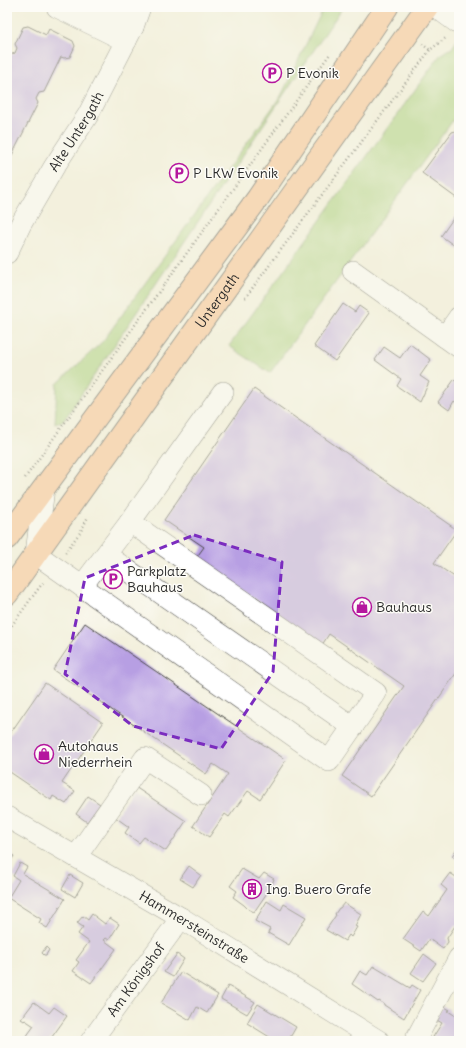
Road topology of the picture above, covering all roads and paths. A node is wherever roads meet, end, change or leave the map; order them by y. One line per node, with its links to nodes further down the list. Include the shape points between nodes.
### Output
1 (57, 7): 8 (street)
2 (94, 7): 8 (street)
3 (140, 7): 8 (street, Alte Untergath)
4 (387, 7): 18 (main road, Untergath, via 258,198)
5 (427, 7): 22 (main road, Untergath)
6 (436, 7): 7 (street)
7 (459, 24)
8 (129, 34): 11 (street, Alte Untergath, via 88,115 54,167)
9 (430, 50): 13 (path)
10 (331, 52): 17 (path)
11 (7, 253)
12 (353, 271): 15 (street)
13 (244, 299)
14 (459, 317): 15 (street)
15 (452, 342)
16 (223, 392): 20 (street)
17 (21, 484)
18 (44, 488): 21 (main road, Untergath); 22 (street)
19 (91, 511): 24 (path, via 81,531)
20 (130, 522): 23 (street); 28 (street, via 376,693)
21 (7, 538)
22 (36, 554): 24 (street); 26 (main road, Untergath)
23 (106, 555): 25 (street); 28 (street)
24 (54, 568): 25 (street); 27 (path)
25 (82, 586): 28 (street, via 330,761)
26 (7, 594)
27 (7, 632)
28 (353, 727)
29 (201, 794): 31 (street, via 145,758)
30 (7, 817): 31 (street, Hammersteinstraße)
31 (76, 857): 32 (street, Hammersteinstraße)
32 (181, 918): 34 (street, Am Königshof); 35 (street, Hammersteinstraße)
33 (459, 958): 36 (street)
34 (91, 1041)
35 (379, 1041)
36 (415, 1041)

